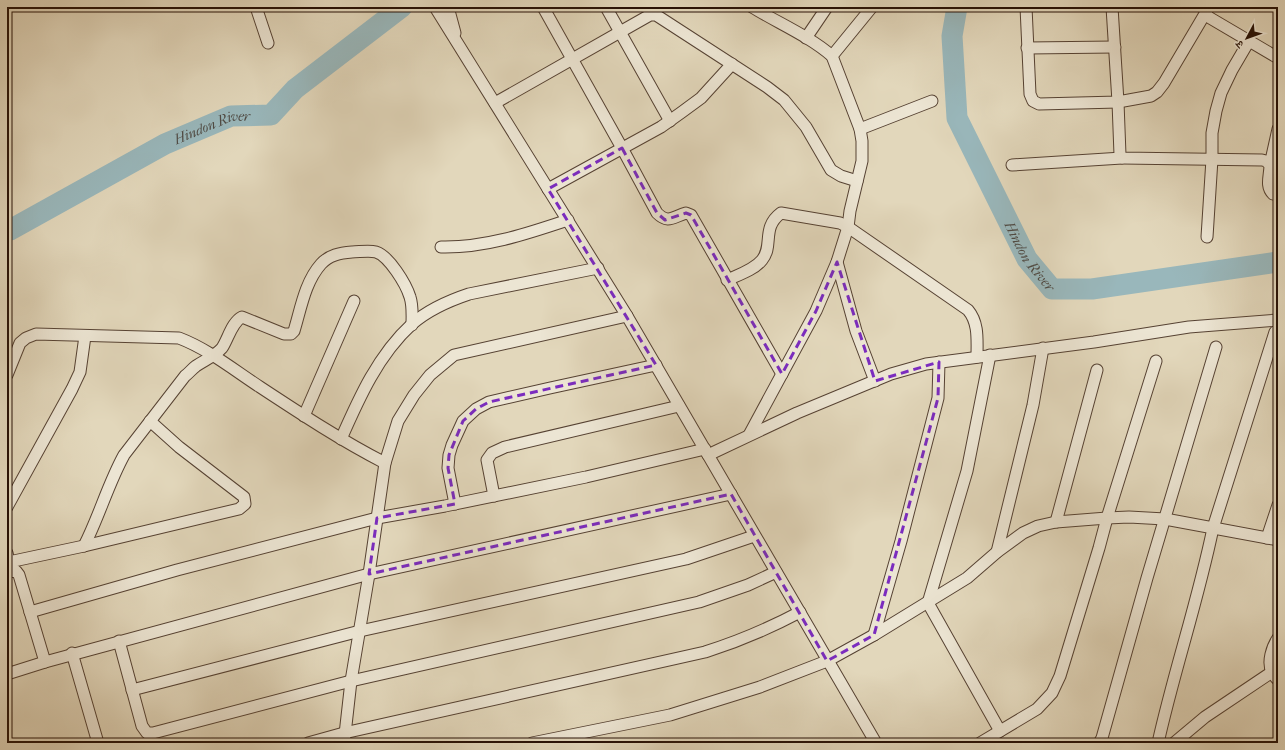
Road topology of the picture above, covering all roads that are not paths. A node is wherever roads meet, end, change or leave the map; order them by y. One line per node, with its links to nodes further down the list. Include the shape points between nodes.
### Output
1 (256, 7): 16 (street)
2 (435, 7): 14 (street)
3 (448, 7): 14 (street)
4 (543, 7): 21 (street)
5 (606, 7): 12 (street)
6 (753, 7): 13 (street)
7 (827, 7): 13 (street)
8 (872, 7): 19 (street)
9 (1026, 7): 17 (street)
10 (1112, 7): 18 (street)
11 (1207, 11): 15 (street); 24 (street, via 1157,92 1151,96)
12 (620, 33): 21 (street); 22 (street, via 650,15 656,15); 26 (street)
13 (806, 38): 19 (street)
14 (456, 41): 25 (street)
15 (1249, 41): 20 (street); 31 (street, via 1221,93 1212,133)
16 (268, 43)
17 (1027, 48): 18 (street); 24 (street, via 1030,94 1033,101 1039,104)
18 (1115, 48): 24 (street)
19 (832, 56): 27 (street)
20 (1278, 58)
21 (573, 59): 25 (street); 29 (street)
22 (732, 64): 26 (street, via 700,98); 34 (street, via 784,100 806,127 831,170)
23 (932, 101): 27 (street)
24 (1118, 102): 30 (street)
25 (495, 103): 35 (street)
26 (670, 121): 29 (street)
27 (860, 129): 34 (street, via 862,161)
28 (1278, 129): 33 (street)
29 (622, 148): 35 (street); 43 (street, via 657,213 666,220 686,213 691,215)
30 (1122, 158): 31 (street); 32 (street)
31 (1212, 159): 33 (street, via 1262,160); 39 (street)
32 (1012, 165)
33 (1270, 165): 36 (street, via 1268,186 1273,194)
34 (857, 181): 38 (street)
35 (548, 189): 37 (street)
36 (1278, 195)
37 (568, 220): 40 (street, via 500,241); 42 (street)
38 (848, 227): 41 (street); 43 (street, via 840,223 781,213 771,224 762,260); 54 (street, via 968,310 976,324)
39 (1207, 238)
40 (441, 248)
41 (837, 262): 59 (street, via 816,311); 61 (street, via 856,331)
42 (598, 268): 45 (street); 47 (street, via 469,294 434,309)
43 (727, 280): 59 (street)
44 (354, 301): 63 (street)
45 (627, 316): 57 (street); 68 (street, via 454,356 430,375 414,395 398,420)
46 (1278, 320): 51 (street, via 1189,328)
47 (412, 324): 53 (street, via 410,297 386,258 375,251 342,253 330,256 312,276 291,334 284,334 242,317 235,322 221,348); 66 (street, via 380,361)
48 (1275, 332): 78 (street)
49 (85, 336): 53 (street, via 179,338); 60 (street, via 36,334 26,338 20,343); 73 (street, via 80,372)
50 (1216, 347): 76 (street)
51 (1043, 348): 52 (street); 82 (street, via 1033,405)
52 (990, 355): 54 (street); 86 (street, via 967,471)
53 (213, 356): 63 (street); 64 (street, via 185,376)
54 (977, 357): 56 (street)
55 (1156, 361): 75 (street)
56 (939, 362): 61 (street, via 891,374); 90 (street, via 938,398)
57 (656, 366): 62 (street); 71 (street, via 489,402 476,409 463,421 449,456 448,468)
58 (1096, 370): 77 (street)
59 (782, 374): 65 (street)
60 (7, 375)
61 (875, 381): 65 (street)
62 (680, 406): 67 (street); 70 (street, via 505,447 492,453 487,460)
63 (304, 416): 66 (street)
64 (150, 421): 81 (street, via 116,468); 81 (street, via 244,497 245,504 239,509)
65 (749, 436): 67 (street)
66 (341, 439): 68 (street)
67 (706, 452): 69 (street); 70 (street)
68 (385, 463): 74 (street)
69 (731, 494): 79 (street); 85 (street)
70 (494, 496): 71 (street)
71 (455, 504): 74 (street)
72 (1278, 505): 80 (street)
73 (7, 507)
74 (377, 518): 85 (street); 87 (street, via 177,570)
75 (1107, 518): 76 (street); 77 (street); 100 (street, via 1060,676 1052,693 1037,709)
76 (1165, 519): 78 (street); 107 (street)
77 (1056, 522): 82 (street, via 1038,526 1024,533)
78 (1213, 528): 80 (street); 108 (street, via 1207,560)
79 (754, 536): 84 (street); 89 (street, via 686,559)
80 (1275, 538)
81 (84, 546): 83 (street)
82 (997, 552): 86 (street, via 967,578)
83 (9, 564): 87 (street, via 19,575)
84 (776, 572): 88 (street); 98 (street, via 699,602)
85 (369, 574): 89 (street); 92 (street)
86 (928, 603): 90 (street); 100 (street)
87 (30, 612): 95 (street)
88 (800, 612): 94 (street); 101 (street, via 765,631 706,652)
89 (360, 631): 98 (street); 99 (street)
90 (874, 636): 94 (street)
91 (1278, 638): 97 (street, via 1269,660)
92 (119, 641): 93 (street); 99 (street)
93 (72, 653): 95 (street); 102 (street)
94 (827, 661): 104 (street, via 760,687 670,715); 105 (street)
95 (45, 662): 96 (street)
96 (7, 674)
97 (1275, 676): 109 (street, via 1205,716)
98 (351, 681): 99 (street, via 153,733 147,733 142,726); 101 (street)
99 (132, 690)
100 (1000, 731): 106 (street)
101 (344, 738): 103 (street)
102 (98, 743)
103 (308, 743)
104 (532, 743)
105 (876, 743)
106 (980, 743)
107 (1099, 743)
108 (1158, 743)
109 (1174, 743)

